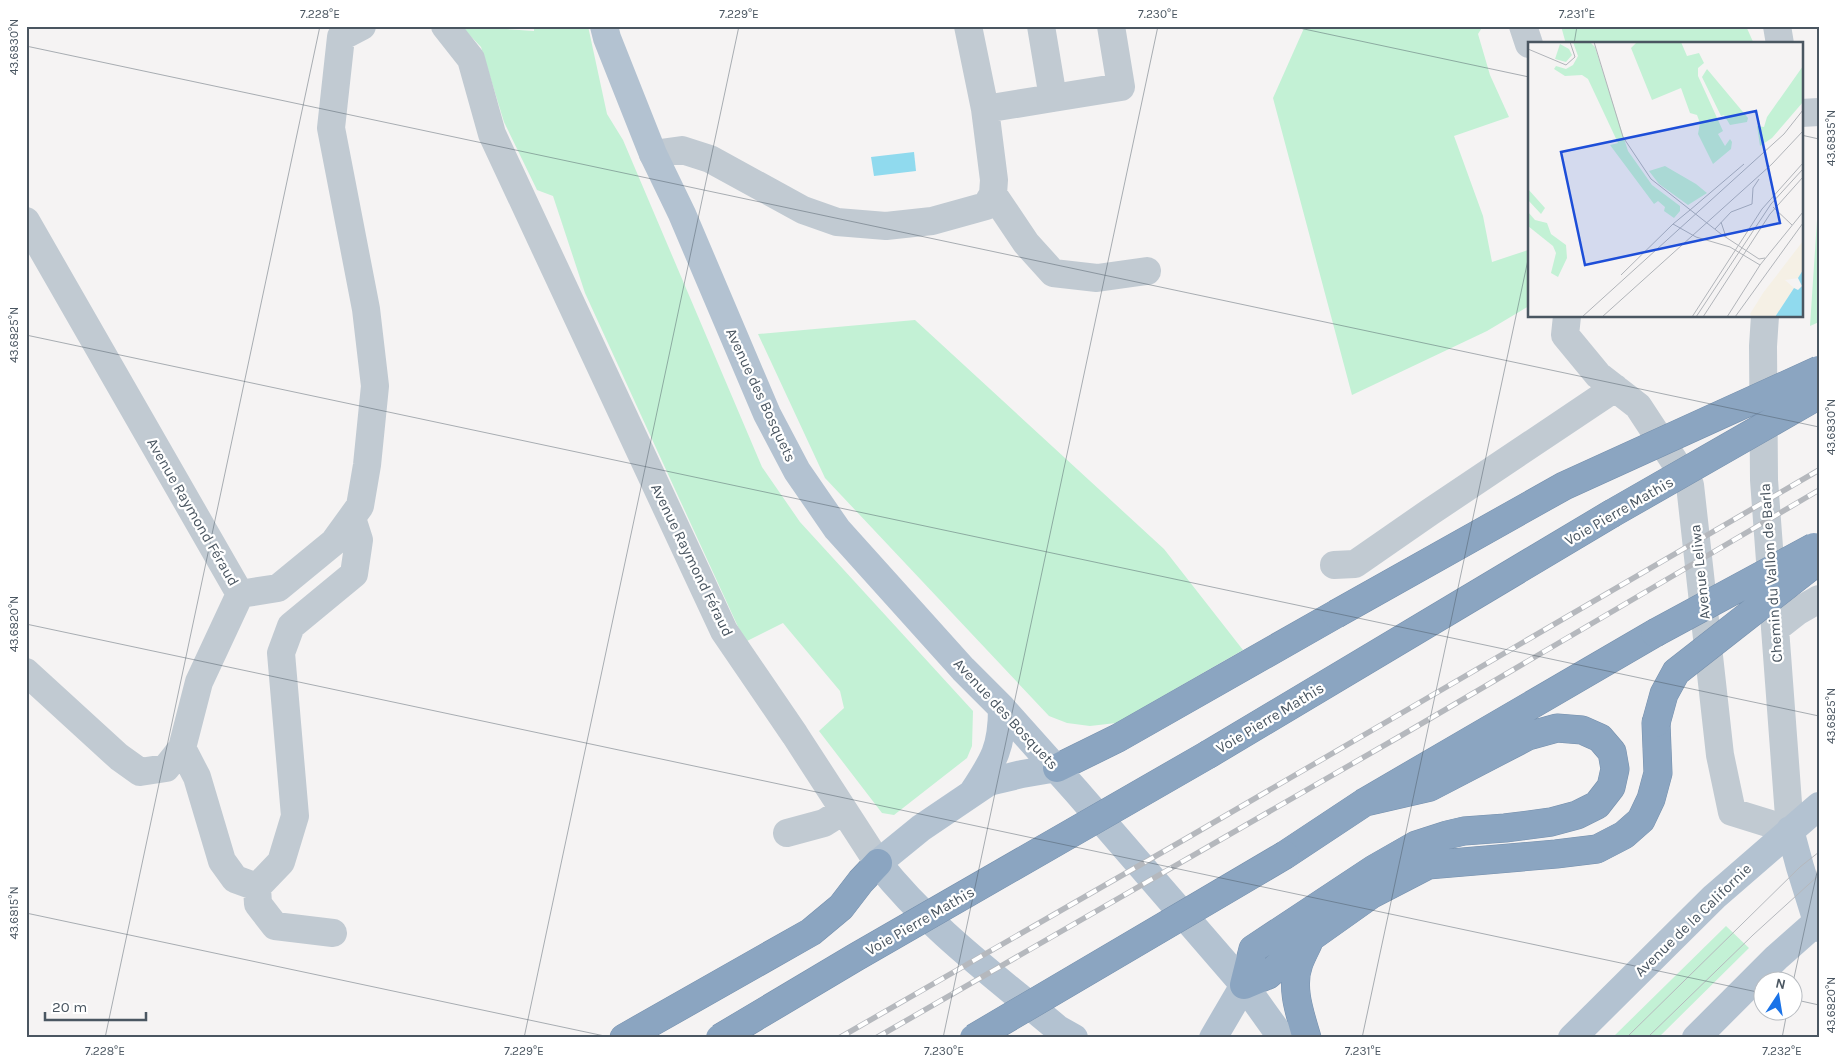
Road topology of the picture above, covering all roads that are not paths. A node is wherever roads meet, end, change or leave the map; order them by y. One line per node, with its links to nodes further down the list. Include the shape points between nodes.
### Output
1 (446, 26): 38 (street, Avenue Raymond Féraud, via 471,59 492,134 724,631)
2 (604, 26): 15 (main road, Avenue des Bosquets)
3 (968, 26): 12 (street)
4 (1041, 26): 11 (street)
5 (1111, 26): 11 (street, via 1121,87)
6 (1523, 26): 9 (street)
7 (1777, 26): 10 (street)
8 (347, 30): 24 (street, Avenue Raymond Féraud, via 331,128 366,309 375,386 366,474 360,506)
9 (1528, 42)
10 (1780, 42)
11 (1053, 98): 12 (street)
12 (985, 109): 16 (street)
13 (1802, 112): 14 (street)
14 (1819, 112)
15 (653, 154): 16 (street, via 682,150 710,159 803,210 837,222 886,226 932,221 986,206); 32 (main road, Avenue des Bosquets, via 767,414 797,471 837,529 963,670)
16 (994, 194): 18 (street, via 1026,243 1053,273 1097,278)
17 (26, 221): 28 (street, Avenue Raymond Féraud)
18 (1147, 271)
19 (1567, 318): 22 (street, Avenue Leliwa, via 1565,335 1598,375)
20 (1765, 318): 30 (street, Chemin du Vallon de Barla, via 1764,480)
21 (1819, 370): 34 (highway, bridge, via 1564,486 1118,738)
22 (1615, 388): 27 (street, via 1355,564); 39 (street, Avenue Leliwa, via 1638,406 1690,485 1720,755 1732,812)
23 (1819, 394): 48 (highway, Voie Pierre Mathis, bridge)
24 (352, 518): 28 (street, Avenue Raymond Féraud, via 334,542 278,588); 42 (street, via 359,540 354,574 291,626 281,653 296,816 281,862)
25 (1819, 544): 36 (highway, bridge)
26 (1819, 560): 45 (highway, bridge, via 1676,672 1664,694 1656,723 1658,773 1651,799 1641,820 1624,835 1597,849 1428,865 1372,894)
27 (1334, 565)
28 (240, 594): 33 (street, via 199,682)
29 (1819, 599): 30 (street)
30 (1776, 629): 39 (street, Chemin du Vallon de Barla)
31 (26, 672): 33 (street, via 119,757 140,772 166,768)
32 (1002, 708): 34 (main road, Avenue des Bosquets); 35 (main road, via 999,745 992,763)
33 (182, 748): 42 (street, via 197,777 222,861 235,879)
34 (1057, 768): 35 (main road, via 989,782); 46 (main road, Avenue des Bosquets)
35 (972, 794): 41 (main road, via 921,828)
36 (1365, 802): 46 (highway, via 1430,787 1528,736 1557,728 1582,730 1600,738 1612,752 1615,769 1611,788 1597,805 1577,816 1447,835 1416,845 1374,869 1253,949); 49 (highway, bridge, via 1285,855)
37 (1819, 806): 39 (main road, Avenue de la Californie)
38 (843, 811): 40 (street, via 824,823); 41 (street, Avenue Raymond Féraud)
39 (1790, 830): 43 (main road); 54 (main road, Avenue de la Californie, via 1714,897)
40 (787, 833)
41 (878, 863): 47 (highway, via 841,907 811,932); 50 (main road, Avenue Raymond Féraud, via 900,890 949,938)
42 (257, 887): 44 (street, via 258,904 275,926)
43 (1818, 923): 55 (main road, via 1776,958)
44 (333, 933)
45 (1310, 938): 46 (highway, via 1268,975); 53 (highway, via 1298,964 1295,981)
46 (1244, 985): 51 (main road); 52 (main road, Avenue des Bosquets)
47 (624, 1038)
48 (720, 1038)
49 (974, 1038)
50 (1074, 1038)
51 (1213, 1038)
52 (1282, 1038)
53 (1307, 1038)
54 (1572, 1038)
55 (1696, 1038)

